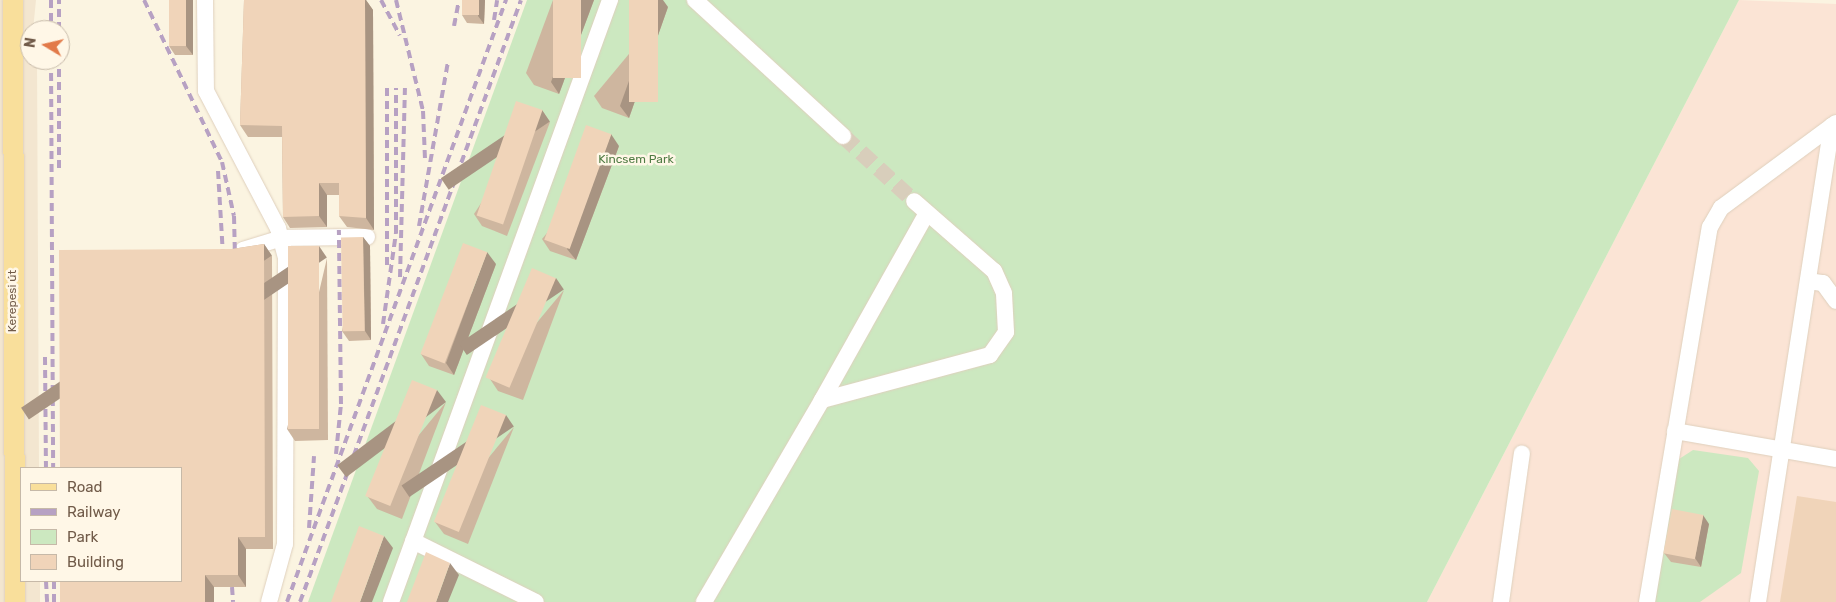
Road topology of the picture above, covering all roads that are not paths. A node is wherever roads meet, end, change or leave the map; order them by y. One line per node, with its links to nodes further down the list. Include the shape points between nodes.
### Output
1 (13, 0): 20 (main road, Kerepesi út)
2 (205, 0): 10 (lane, via 206,91)
3 (610, 0): 19 (lane)
4 (695, 0): 6 (lane)
5 (1834, 124): 12 (lane); 15 (lane, via 1720,208 1710,227)
6 (843, 136)
7 (914, 201): 8 (lane)
8 (927, 212): 14 (lane); 14 (lane, via 994,271 1004,293 1006,332 990,356)
9 (366, 237): 10 (lane)
10 (282, 238): 11 (lane, via 247,249); 21 (lane, via 285,544)
11 (223, 251)
12 (1808, 280): 13 (lane, via 1823,283); 16 (lane)
13 (1836, 301)
14 (822, 400): 24 (lane)
15 (1675, 432): 16 (lane); 26 (lane)
16 (1782, 450): 18 (lane); 27 (lane)
17 (1522, 453): 25 (lane)
18 (1836, 459)
19 (413, 541): 22 (lane); 23 (lane)
20 (14, 600)
21 (269, 602)
22 (391, 602)
23 (536, 602)
24 (704, 602)
25 (1500, 602)
26 (1647, 602)
27 (1758, 602)

